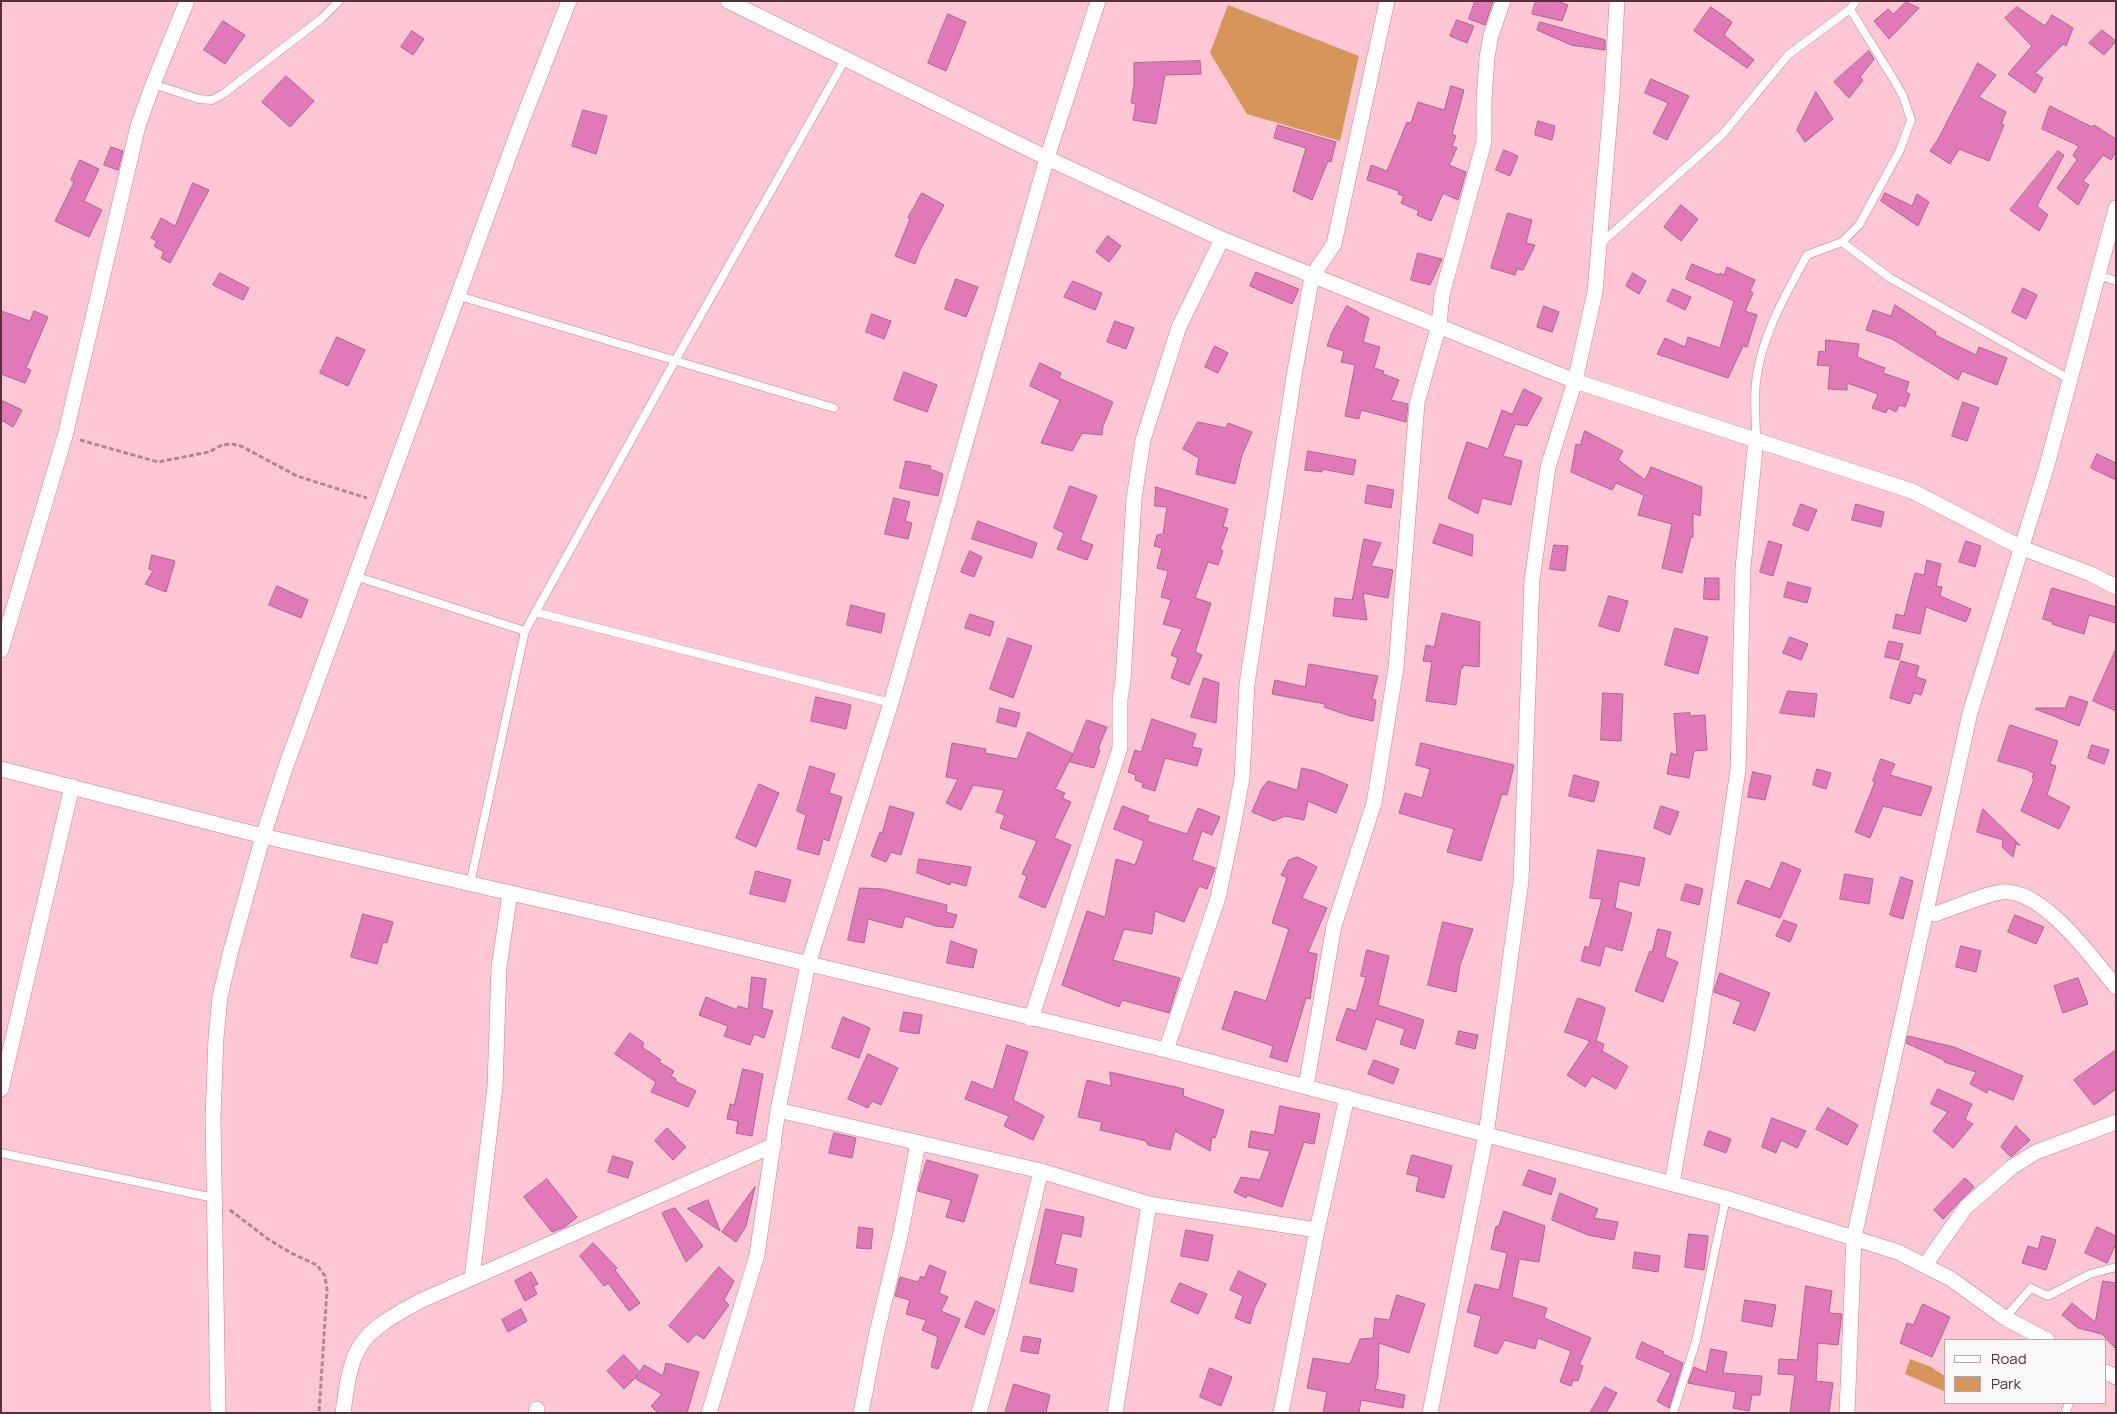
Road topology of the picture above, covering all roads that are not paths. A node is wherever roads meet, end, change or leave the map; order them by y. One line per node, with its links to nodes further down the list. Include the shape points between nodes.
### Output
1 (187, 1): 12 (street)
2 (339, 1): 12 (lane, via 321,19 212,100)
3 (569, 1): 21 (street)
4 (1098, 1): 13 (street)
5 (1387, 1): 19 (street, via 1334,244)
6 (1503, 1): 22 (street, via 1487,57 1484,142 1442,295)
7 (1617, 1): 17 (street)
8 (1856, 1): 10 (lane)
9 (730, 2): 11 (street)
10 (1850, 9): 16 (lane, via 1903,96 1911,120 1900,150 1859,225); 17 (lane, via 1788,55 1722,135)
11 (846, 58): 13 (street); 23 (lane)
12 (153, 84): 33 (street, via 128,161 66,436)
13 (1048, 158): 15 (street); 34 (street)
14 (2116, 208): 18 (street)
15 (1222, 239): 19 (street); 43 (street, via 1179,327 1143,440 1134,498 1120,699 1120,748)
16 (1842, 242): 24 (lane, via 1890,278); 27 (lane, via 1807,255 1766,335 1756,382)
17 (1598, 247): 25 (street, via 1595,292)
18 (2098, 274): 20 (lane); 24 (street)
19 (1312, 276): 22 (street); 44 (street, via 1248,684 1242,778 1218,898)
20 (2116, 281)
21 (459, 296): 23 (lane); 29 (street)
22 (1439, 326): 25 (street); 45 (street, via 1416,403 1396,668 1374,803 1334,926)
23 (676, 359): 26 (lane); 31 (lane)
24 (2069, 379): 28 (street)
25 (1576, 381): 27 (street); 50 (street, via 1548,467 1532,580 1521,881)
26 (834, 408)
27 (1756, 440): 28 (street, via 1912,491); 55 (street, via 1743,567 1738,770 1696,1050)
28 (2022, 548): 30 (street); 40 (street, via 1970,713)
29 (355, 576): 32 (lane); 37 (street)
30 (2116, 587)
31 (536, 612): 32 (lane); 34 (lane)
32 (526, 631): 38 (lane)
33 (1, 650)
34 (891, 703): 41 (street)
35 (1, 769): 36 (street)
36 (72, 786): 37 (street); 46 (street)
37 (263, 836): 38 (street); 56 (street, via 220,997 213,1117)
38 (470, 884): 39 (street)
39 (510, 893): 41 (street); 63 (street, via 499,967 495,1086)
40 (1927, 912): 42 (street, via 1935,914 2003,892 2026,898 2055,916); 60 (street)
41 (808, 964): 43 (street); 48 (street)
42 (2116, 987)
43 (1032, 1019): 44 (street)
44 (1166, 1050): 45 (street)
45 (1306, 1086): 47 (street)
46 (1, 1090)
47 (1347, 1097): 50 (street); 59 (street)
48 (778, 1110): 51 (street); 52 (street)
49 (2116, 1122): 61 (street, via 2036,1152 2012,1167 1966,1207)
50 (1486, 1135): 55 (street); 73 (street)
51 (918, 1143): 54 (street); 69 (street)
52 (774, 1145): 63 (street); 68 (street, via 757,1255)
53 (1, 1153): 56 (lane)
54 (1041, 1171): 58 (street); 70 (street)
55 (1672, 1183): 57 (street)
56 (214, 1198): 66 (street)
57 (1726, 1198): 60 (street); 74 (lane, via 1696,1341)
58 (1149, 1204): 59 (street); 71 (street)
59 (1317, 1230): 72 (street)
60 (1854, 1238): 61 (street, via 1898,1252); 75 (street)
61 (1925, 1265): 64 (street)
62 (2116, 1267): 64 (lane, via 2090,1274 2048,1296 2031,1288)
63 (472, 1278): 67 (street, via 420,1301 368,1333 356,1351 348,1376)
64 (2005, 1318): 65 (street)
65 (2045, 1339)
66 (218, 1413)
67 (343, 1413)
68 (709, 1413)
69 (861, 1413)
70 (979, 1413)
71 (1115, 1413)
72 (1281, 1413)
73 (1430, 1413)
74 (1673, 1413)
75 (1847, 1413)

